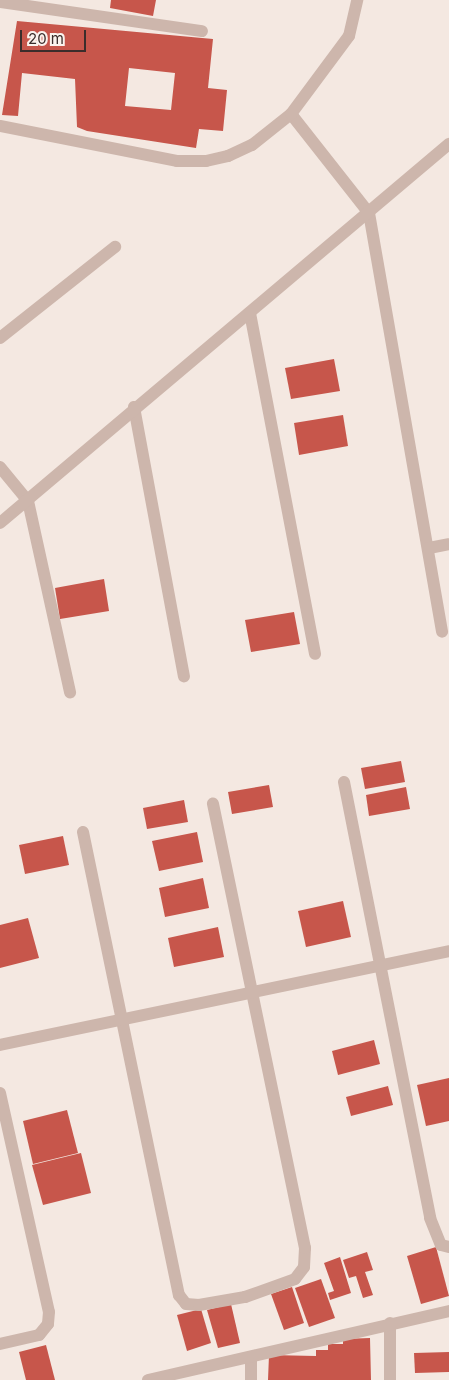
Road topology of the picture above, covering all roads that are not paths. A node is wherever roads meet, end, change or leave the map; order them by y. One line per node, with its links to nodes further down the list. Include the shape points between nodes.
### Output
1 (357, 0): 4 (street, via 349,36)
2 (0, 2): 3 (street)
3 (202, 31)
4 (290, 114): 5 (street, via 252,145 228,156 206,161 177,162); 7 (street)
5 (0, 126)
6 (449, 144): 7 (street)
7 (368, 213): 9 (street); 16 (street)
8 (115, 247): 10 (street)
9 (250, 313): 11 (street); 18 (street)
10 (0, 338)
11 (134, 407): 13 (street); 19 (street)
12 (0, 467): 13 (street)
13 (28, 502): 14 (street); 20 (street)
14 (0, 523)
15 (449, 544): 16 (street)
16 (429, 548): 17 (street)
17 (442, 632)
18 (315, 654)
19 (184, 676)
20 (70, 692)
21 (344, 782): 25 (street)
22 (213, 803): 26 (street)
23 (83, 832): 27 (street)
24 (449, 952): 25 (street)
25 (381, 966): 26 (street); 30 (street, via 430,1218 441,1245)
26 (250, 991): 27 (street); 27 (street, via 305,1248 304,1267 295,1279 245,1297 199,1305 186,1304 180,1295)
27 (120, 1019): 28 (street)
28 (0, 1045)
29 (0, 1093): 33 (street, via 49,1312 48,1324 39,1335)
30 (449, 1247)
31 (449, 1311): 32 (street)
32 (390, 1323): 34 (street); 37 (street)
33 (0, 1344)
34 (251, 1357): 35 (street); 36 (street)
35 (148, 1380)
36 (251, 1380)
37 (390, 1380)

